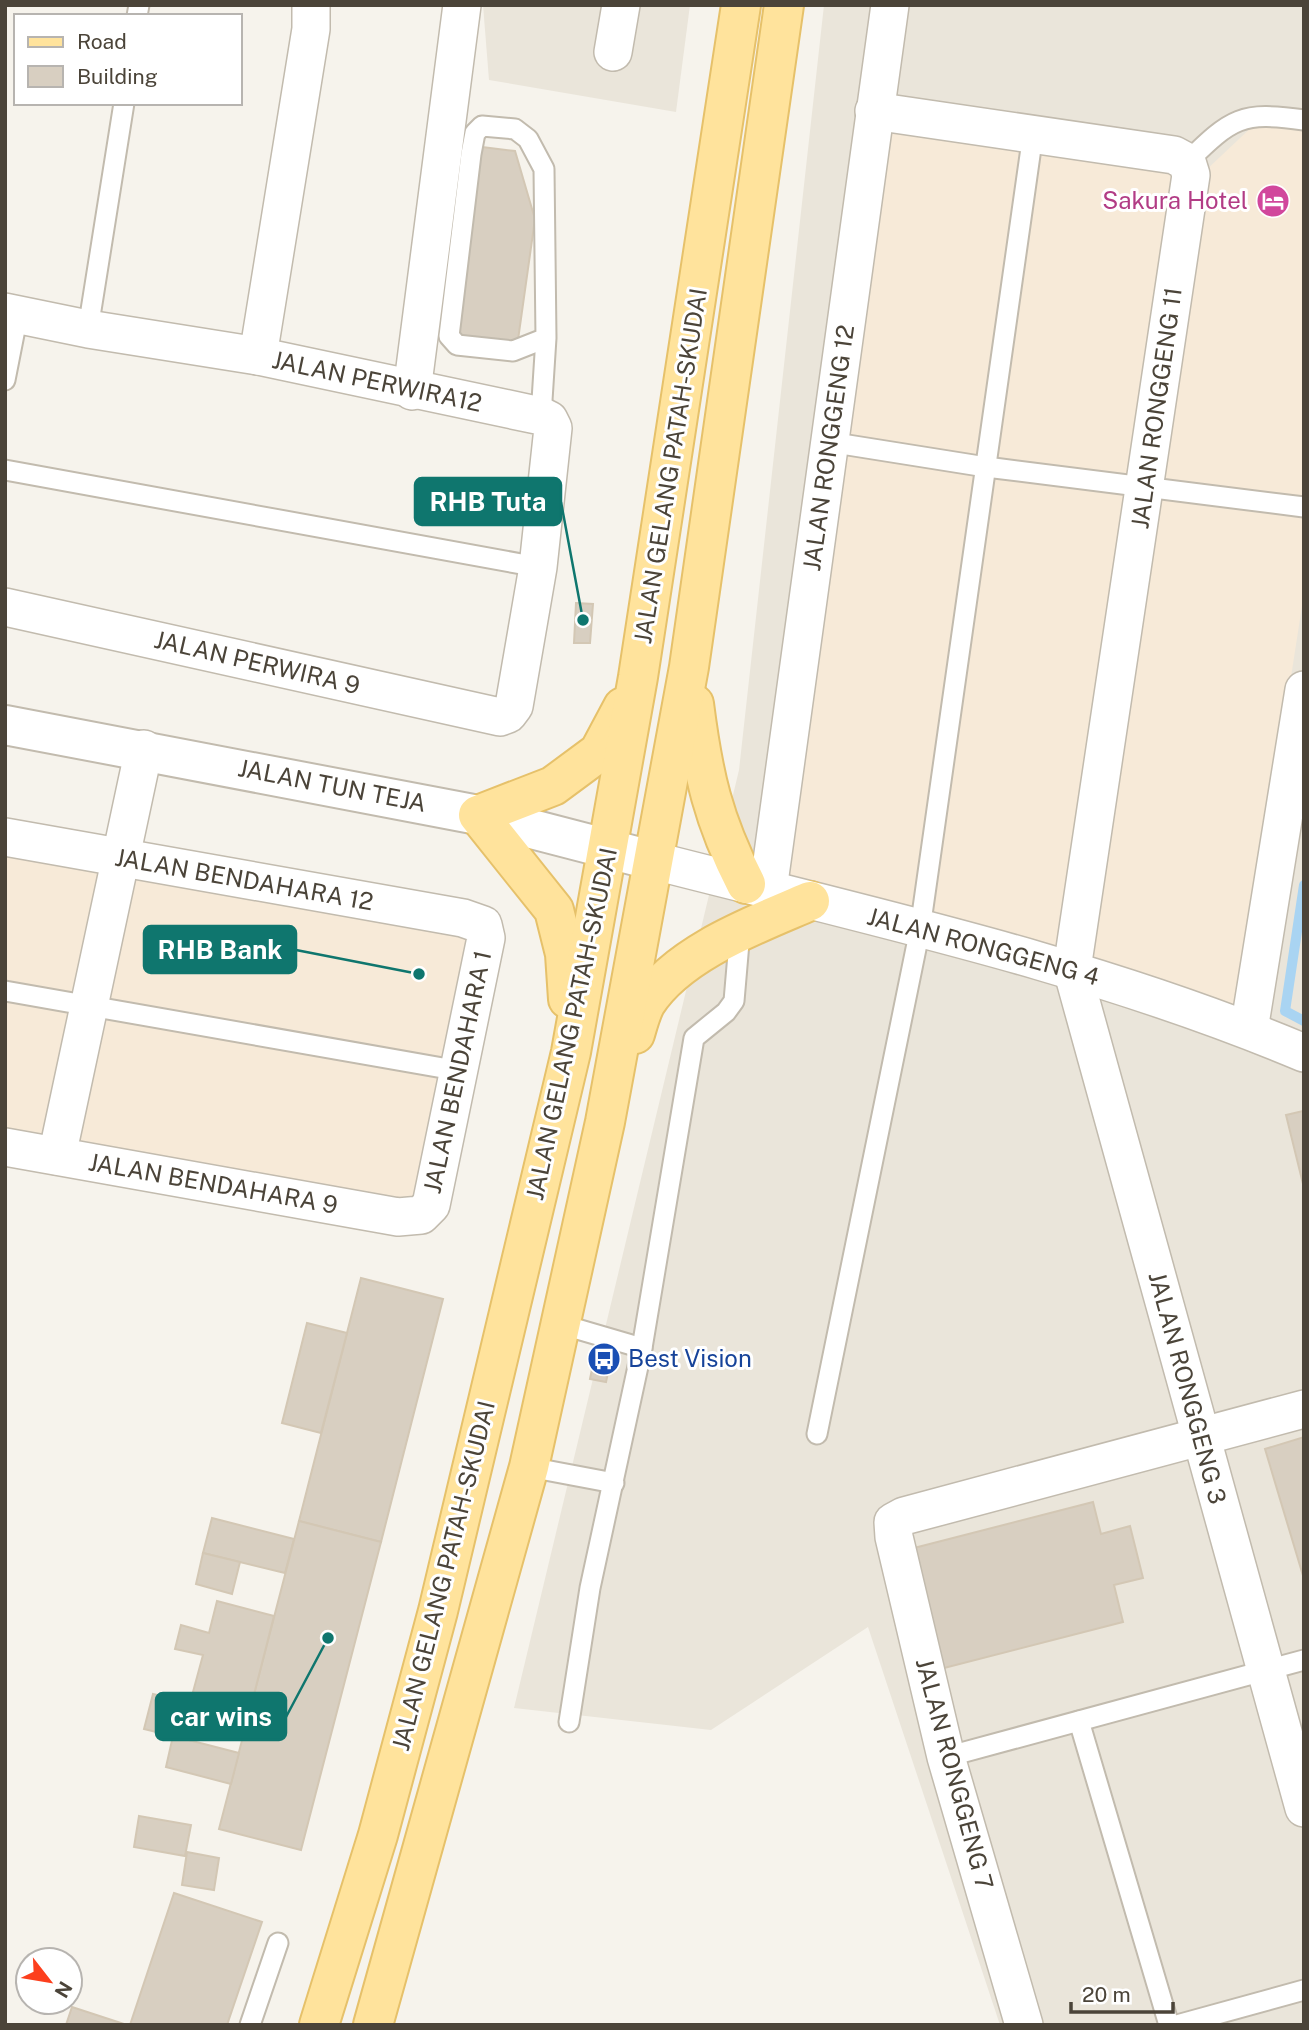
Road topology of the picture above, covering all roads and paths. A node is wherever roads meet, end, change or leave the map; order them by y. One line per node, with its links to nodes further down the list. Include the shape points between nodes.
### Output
1 (311, 5): 16 (street, JALAN PERWIRA12, via 311,29)
2 (462, 5): 18 (street)
3 (621, 5): 7 (street)
4 (740, 5): 28 (main road, JALAN GELANG PATAH-SKUDAI)
5 (784, 5): 27 (main road, JALAN GELANG PATAH-SKUDAI)
6 (890, 5): 9 (street, JALAN RONGGENG 12)
7 (613, 52)
8 (124, 105): 14 (lane)
9 (874, 111): 11 (street); 20 (street, JALAN RONGGENG 12)
10 (1304, 120): 12 (lane, via 1266,114 1243,117 1217,133)
11 (1033, 134): 12 (street, via 1174,155); 21 (lane)
12 (1187, 162): 23 (street, JALAN RONGGENG 11, via 1191,175)
13 (11, 313): 14 (street); 17 (lane)
14 (88, 329): 16 (street)
15 (546, 338): 15 (lane, via 513,351 457,345 449,337 471,154 475,133 482,127 514,129 528,139 544,169); 19 (lane)
16 (258, 356): 18 (street, JALAN PERWIRA12)
17 (5, 380)
18 (412, 391): 19 (street, JALAN PERWIRA12)
19 (541, 416): 25 (street, via 553,428)
20 (829, 442): 21 (lane); 37 (street, JALAN RONGGENG 12)
21 (986, 467): 23 (lane); 40 (lane)
22 (5, 470): 25 (lane)
23 (1146, 486): 24 (lane); 42 (street, JALAN RONGGENG 11)
24 (1304, 507)
25 (538, 567): 26 (street, JALAN PERWIRA 9, via 514,706 500,717)
26 (5, 607)
27 (689, 667): 36 (main road, JALAN GELANG PATAH-SKUDAI); 37 (main road, via 703,774 715,816)
28 (638, 677): 32 (main road, via 599,752 553,786); 34 (main road, JALAN GELANG PATAH-SKUDAI)
29 (1304, 690): 45 (street)
30 (5, 725): 31 (street, JALAN TUN TEJA)
31 (144, 749): 32 (street, JALAN TUN TEJA); 35 (street)
32 (478, 815): 34 (street, JALAN TUN TEJA); 46 (main road, via 554,910 565,954)
33 (5, 837): 35 (street, JALAN BENDAHARA 12)
34 (609, 849): 36 (street, JALAN TUN TEJA); 46 (main road, JALAN GELANG PATAH-SKUDAI)
35 (120, 859): 39 (street, JALAN BENDAHARA 12); 44 (street)
36 (655, 861): 37 (street, JALAN RONGGENG 4); 49 (main road, JALAN GELANG PATAH-SKUDAI)
37 (757, 887): 38 (street, JALAN RONGGENG 4)
38 (810, 901): 40 (street, JALAN RONGGENG 4); 41 (main road)
39 (483, 925): 48 (street, JALAN BENDAHARA 1, via 486,937)
40 (920, 929): 42 (street, JALAN RONGGENG 4); 56 (lane)
41 (740, 931): 49 (main road, via 671,974 645,1004); 54 (lane, via 734,1001 694,1038)
42 (1072, 969): 45 (street, JALAN RONGGENG 4); 57 (street, JALAN RONGGENG 3)
43 (5, 991): 44 (lane)
44 (89, 1007): 48 (lane); 51 (street)
45 (1249, 1030): 47 (street, JALAN RONGGENG 4)
46 (571, 1052): 69 (main road, JALAN GELANG PATAH-SKUDAI, via 438,1611 378,1835)
47 (1304, 1053)
48 (460, 1071): 52 (street, JALAN BENDAHARA 1, via 431,1205)
49 (605, 1122): 53 (main road, JALAN GELANG PATAH-SKUDAI)
50 (5, 1147): 51 (street, JALAN BENDAHARA 9)
51 (57, 1156): 52 (street, JALAN BENDAHARA 9, via 398,1217)
52 (421, 1215)
53 (560, 1324): 54 (lane); 58 (main road, JALAN GELANG PATAH-SKUDAI)
54 (642, 1348): 59 (lane)
55 (1304, 1409): 57 (street)
56 (817, 1434)
57 (1200, 1434): 61 (street, JALAN RONGGENG 3); 64 (street, JALAN RONGGENG 7, via 893,1522)
58 (529, 1467): 59 (lane); 70 (main road, JALAN GELANG PATAH-SKUDAI)
59 (614, 1483): 63 (lane, via 590,1588)
60 (1304, 1660): 61 (lane)
61 (1266, 1670): 62 (lane); 65 (street, JALAN RONGGENG 3)
62 (1079, 1721): 64 (lane); 72 (lane)
63 (569, 1722)
64 (946, 1757): 71 (street, JALAN RONGGENG 7)
65 (1304, 1808)
66 (278, 1943): 68 (lane)
67 (1304, 1990): 73 (lane)
68 (250, 2025)
69 (319, 2025)
70 (373, 2025)
71 (1024, 2025)
72 (1169, 2025)
73 (1177, 2025)

